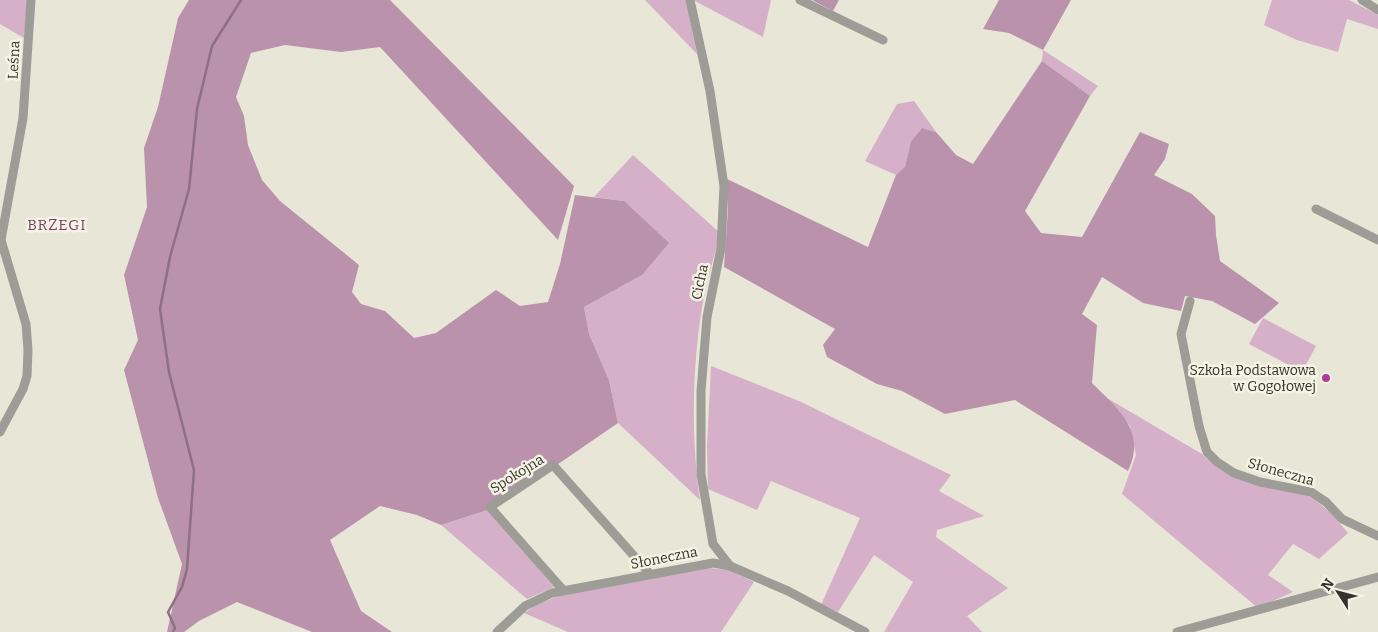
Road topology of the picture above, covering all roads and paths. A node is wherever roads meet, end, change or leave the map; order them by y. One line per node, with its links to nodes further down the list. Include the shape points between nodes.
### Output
1 (31, 0): 8 (street, Leśna, via 23,118)
2 (690, 0): 13 (street, Cicha, via 710,91 724,186 721,248 707,317 701,391 701,474)
3 (800, 0): 6 (street)
4 (1362, 0): 5 (street)
5 (1378, 10)
6 (883, 40)
7 (1316, 209): 9 (street)
8 (0, 239): 11 (street, Leśna, via 19,295 28,350 23,389)
9 (1378, 240)
10 (1190, 301): 12 (street, Słoneczna, via 1181,334 1207,452 1234,473 1260,482 1311,492 1342,519)
11 (0, 432)
12 (1378, 536)
13 (713, 544): 14 (street); 15 (street, Cicha)
14 (703, 564): 15 (street, Słoneczna); 16 (street, Słoneczna)
15 (730, 566): 20 (street, Słoneczna, via 788,591)
16 (650, 574): 18 (street, Słoneczna); 18 (street, Spokojna, via 553,465 490,506)
17 (1378, 576): 21 (street)
18 (563, 590): 19 (street, Słoneczna, via 530,602)
19 (497, 632)
20 (866, 632)
21 (1177, 632)

